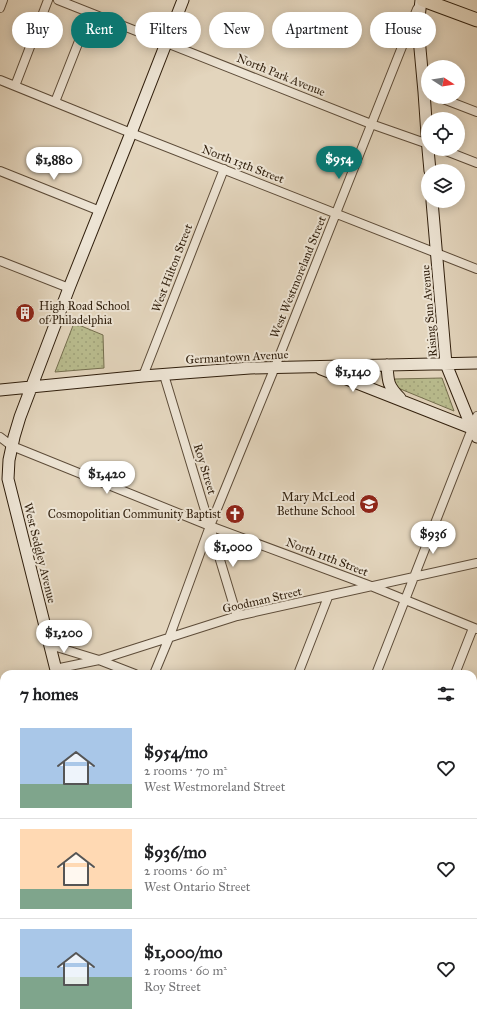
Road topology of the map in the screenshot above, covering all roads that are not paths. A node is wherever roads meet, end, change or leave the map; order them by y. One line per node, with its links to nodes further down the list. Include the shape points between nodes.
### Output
1 (3, 0): 6 (street)
2 (48, 0): 15 (street)
3 (58, 0): 7 (street, North Park Avenue)
4 (183, 0): 8 (street, West Sedgley Avenue)
5 (421, 0): 9 (main road); 13 (street, via 418,27); 19 (street, West Westmoreland Street)
6 (0, 8)
7 (88, 12)
8 (178, 12)
9 (477, 20)
10 (76, 48): 16 (street)
11 (164, 48): 20 (street, West Sedgley Avenue)
12 (181, 48): 19 (street, North Park Avenue)
13 (422, 60)
14 (0, 80): 15 (street, North 13th Street)
15 (15, 86): 16 (street, North 13th Street)
16 (55, 102): 20 (street, North 13th Street)
17 (456, 104): 18 (street)
18 (477, 112)
19 (371, 124): 21 (street, North Park Avenue); 28 (street, West Westmoreland Street)
20 (131, 133): 24 (street, North 13th Street); 27 (street, West Sedgley Avenue)
21 (421, 142)
22 (459, 156): 23 (street)
23 (477, 163)
24 (224, 169): 28 (street, North 13th Street); 39 (street, West Hilton Street)
25 (0, 170): 27 (street)
26 (433, 208): 29 (street, Rising Sun Avenue)
27 (100, 211): 32 (street, West Sedgley Avenue)
28 (336, 213): 29 (street, North 13th Street); 37 (street, West Westmoreland Street)
29 (437, 254): 31 (street, North 13th Street); 34 (street, Rising Sun Avenue)
30 (0, 261): 32 (street)
31 (477, 269)
32 (69, 288): 40 (street, West Sedgley Avenue)
33 (477, 363): 34 (street, Germantown Avenue)
34 (446, 364): 35 (street, Germantown Avenue); 44 (street, Rising Sun Avenue)
35 (387, 365): 36 (street, Germantown Avenue); 42 (street, via 389,385)
36 (311, 366): 37 (street, Germantown Avenue); 42 (street)
37 (275, 367): 38 (street, Germantown Avenue); 47 (street, West Westmoreland Street)
38 (164, 375): 39 (street, Germantown Avenue); 47 (street, Roy Street)
39 (143, 376): 40 (street, Germantown Avenue)
40 (32, 387): 41 (street, Germantown Avenue); 46 (street, West Sedgley Avenue)
41 (0, 390)
42 (402, 400): 44 (street)
43 (477, 416): 44 (street)
44 (475, 432): 49 (street)
45 (0, 438): 46 (street)
46 (12, 446): 47 (street, North 11th Street); 56 (street, West Sedgley Avenue, via 8,479)
47 (210, 526): 50 (street, North 11th Street); 53 (street, Roy Street); 55 (street, West Westmoreland Street)
48 (477, 562): 49 (street, Goodman Street)
49 (413, 577): 50 (street, Goodman Street); 52 (street)
50 (371, 586): 51 (street, Goodman Street); 52 (street, North 11th Street)
51 (328, 597): 53 (street, Goodman Street); 62 (street)
52 (405, 600): 54 (street, North 11th Street); 63 (street)
53 (238, 616): 55 (street, Goodman Street)
54 (475, 629): 64 (street)
55 (169, 638): 57 (street, Goodman Street); 61 (street, West Westmoreland Street)
56 (50, 645): 57 (street); 58 (street, West Sedgley Avenue)
57 (99, 660): 59 (street, Goodman Street); 60 (street)
58 (56, 670)
59 (60, 670)
60 (125, 670)
61 (156, 670)
62 (300, 670)
63 (378, 670)
64 (457, 670)

